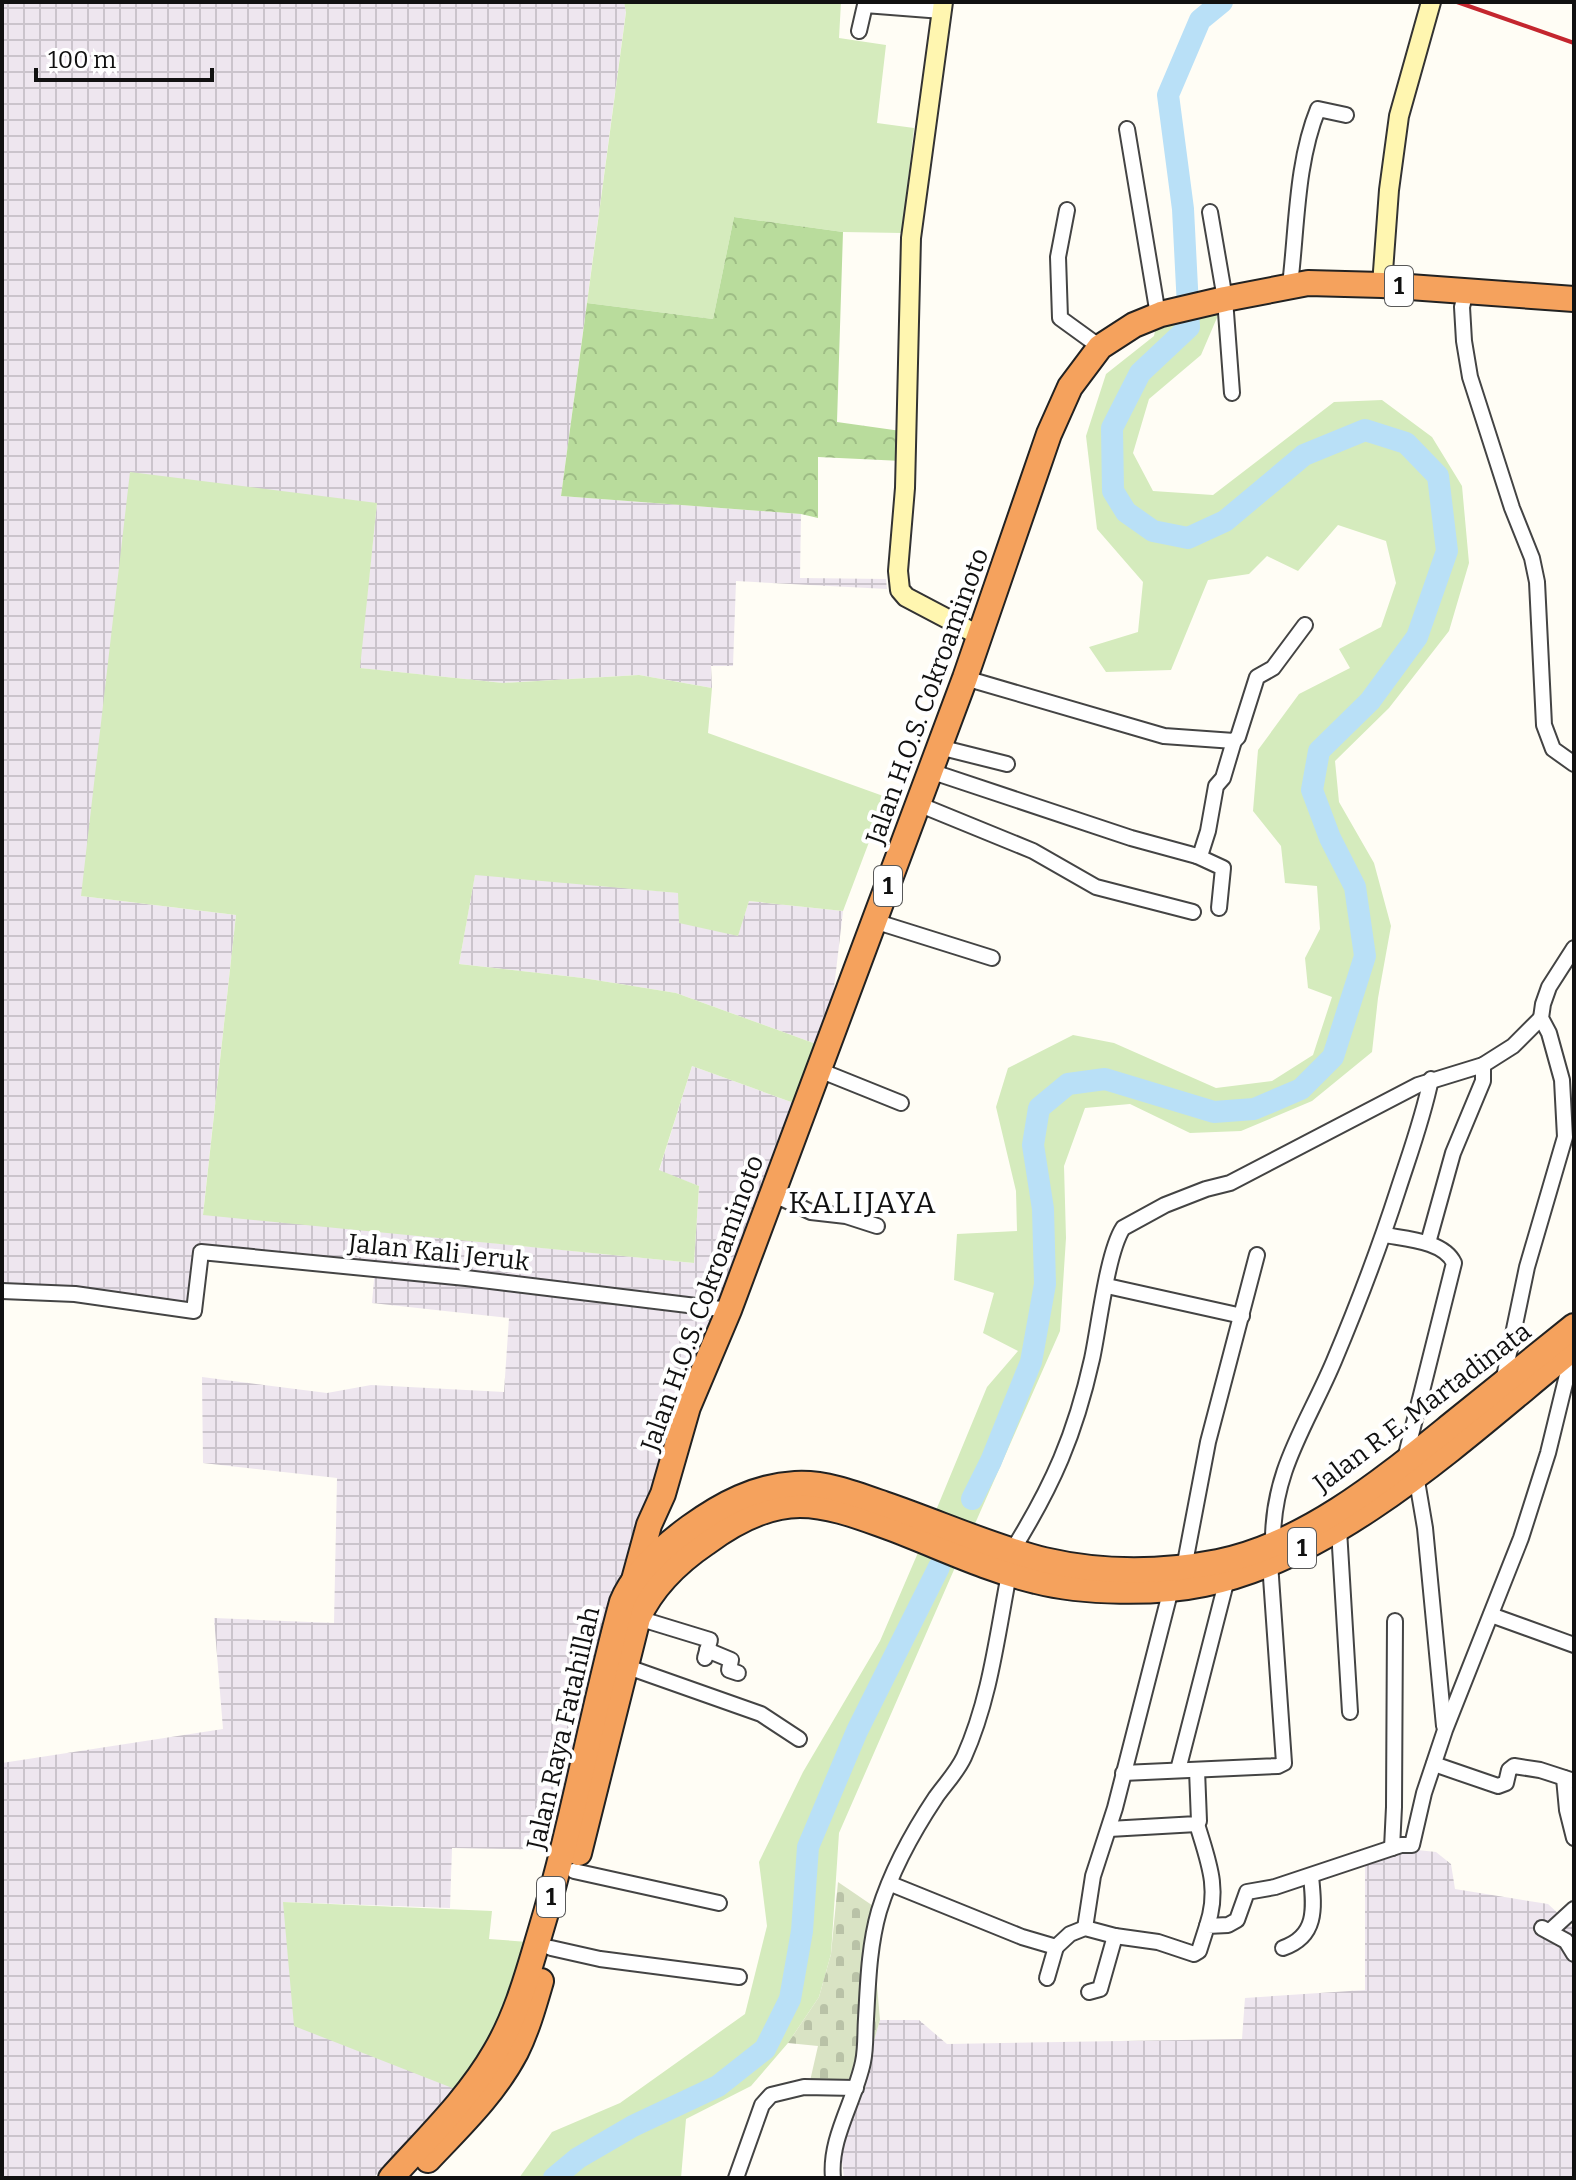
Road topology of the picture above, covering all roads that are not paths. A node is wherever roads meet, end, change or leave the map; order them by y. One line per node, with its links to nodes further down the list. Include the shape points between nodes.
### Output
1 (1431, 2): 9 (street, via 1399,116)
2 (943, 7): 3 (street, via 865,5); 17 (street, via 911,238 898,571 906,597)
3 (859, 31)
4 (1346, 115): 8 (street, via 1320,102 1312,125)
5 (1127, 129): 13 (street)
6 (1067, 210): 14 (street, via 1058,257 1060,318)
7 (1210, 212): 11 (street)
8 (1290, 285): 9 (highway, 1); 11 (highway, 1)
9 (1382, 285): 10 (highway, 1)
10 (1466, 291): 12 (highway, 1); 22 (street, via 1462,307 1470,377 1537,582 1544,725 1553,749)
11 (1223, 299): 13 (highway, 1); 15 (street)
12 (1574, 299)
13 (1160, 315): 14 (highway, Jalan H.O.S. Cokroaminoto / 1)
14 (1100, 347): 17 (highway, Jalan H.O.S. Cokroaminoto / 1, via 1059,409)
15 (1232, 393)
16 (1305, 625): 19 (street, via 1273,668 1257,677)
17 (980, 636): 18 (highway, Jalan H.O.S. Cokroaminoto / 1)
18 (965, 678): 19 (street, via 1164,736); 20 (highway, Jalan H.O.S. Cokroaminoto / 1)
19 (1234, 741): 25 (street)
20 (939, 747): 21 (street); 23 (highway, Jalan H.O.S. Cokroaminoto / 1)
21 (1007, 764)
22 (1574, 764)
23 (930, 771): 24 (highway, Jalan H.O.S. Cokroaminoto / 1); 25 (street)
24 (918, 804): 27 (street, via 1033,851 1096,887); 28 (highway, Jalan H.O.S. Cokroaminoto / 1)
25 (1197, 856): 26 (street, via 1223,868)
26 (1219, 908)
27 (1193, 912)
28 (874, 921): 30 (street); 33 (highway, Jalan H.O.S. Cokroaminoto / 1)
29 (1574, 948): 31 (street, via 1549,987)
30 (992, 958)
31 (1541, 1018): 32 (street, via 1513,1046); 47 (street, via 1562,1080 1565,1137 1527,1267)
32 (1483, 1065): 34 (street); 39 (street, via 1483,1081 1453,1153)
33 (819, 1070): 35 (street); 36 (highway, Jalan H.O.S. Cokroaminoto / 1)
34 (1431, 1079): 38 (street); 41 (street, via 1230,1183 1191,1194 1127,1225 1119,1234)
35 (901, 1103)
36 (772, 1194): 37 (street, via 811,1212); 43 (highway, Jalan H.O.S. Cokroaminoto / 1)
37 (877, 1226)
38 (1385, 1235): 39 (street); 53 (street, via 1284,1469)
39 (1428, 1243): 48 (street, via 1454,1263)
40 (1257, 1255): 44 (street)
41 (1107, 1286): 44 (street); 54 (street, via 1070,1440)
42 (2, 1291): 43 (street, Jalan Kali Jeruk, via 74,1293 194,1311 201,1252)
43 (729, 1310): 49 (highway, Jalan H.O.S. Cokroaminoto / 1, via 688,1407)
44 (1242, 1316): 55 (street, via 1202,1466)
45 (1574, 1326): 47 (highway, Jalan R.E. Martadinata / 1)
46 (1569, 1361): 48 (highway, Jalan R.E. Martadinata / 1); 60 (street, via 1548,1453)
47 (1503, 1383): 48 (highway, Jalan R.E. Martadinata / 1)
48 (1410, 1469): 52 (highway, Jalan R.E. Martadinata / 1); 53 (highway, Jalan R.E. Martadinata / 1); 66 (street, via 1425,1528)
49 (663, 1494): 51 (highway, Jalan H.O.S. Cokroaminoto, via 680,1510); 57 (highway, Jalan H.O.S. Cokroaminoto / 1)
50 (866, 1508): 51 (highway, Jalan R.E. Martadinata / 1, via 816,1485 776,1486 736,1498); 54 (highway, Jalan R.E. Martadinata / 1); 59 (highway, Jalan R.E. Martadinata / 1, via 797,1505 757,1513 691,1553)
51 (702, 1518): 57 (highway, Jalan R.E. Martadinata / 1)
52 (1339, 1530): 53 (highway, Jalan R.E. Martadinata / 1); 65 (street)
53 (1272, 1553): 55 (highway, Jalan R.E. Martadinata / 1); 56 (highway, Jalan R.E. Martadinata / 1); 70 (street, via 1285,1761 1278,1766)
54 (1011, 1562): 55 (highway, Jalan R.E. Martadinata / 1, via 1122,1570); 58 (highway, Jalan R.E. Martadinata / 1, via 1073,1588); 79 (street, via 988,1688 974,1732)
55 (1184, 1568)
56 (1227, 1579): 58 (highway, Jalan R.E. Martadinata / 1); 69 (street)
57 (634, 1580): 93 (highway, Jalan Raya Fatahillah / 1, via 618,1614 581,1784 519,1998 480,2076)
58 (1171, 1589): 71 (street)
59 (641, 1610): 63 (highway, Jalan Raya Fatahillah / 1); 64 (street, via 710,1640 706,1654 731,1660 729,1670)
60 (1491, 1615): 62 (street); 66 (street)
61 (1395, 1621): 76 (street)
62 (1574, 1645)
63 (625, 1666): 67 (street, via 761,1714); 77 (highway, Jalan Raya Fatahillah / 1)
64 (738, 1673)
65 (1350, 1712)
66 (1445, 1730): 68 (street)
67 (799, 1739)
68 (1434, 1764): 72 (street, via 1498,1786 1506,1783 1514,1766); 76 (street, via 1412,1845)
69 (1178, 1770): 70 (street); 71 (street)
70 (1197, 1770): 73 (street)
71 (1123, 1773): 74 (street)
72 (1569, 1779): 75 (street, via 1567,1810)
73 (1197, 1824): 74 (street); 82 (street, via 1214,1885)
74 (1109, 1829): 83 (street, via 1093,1876)
75 (1574, 1838)
76 (1392, 1848): 78 (street)
77 (574, 1871): 80 (street); 86 (highway, Jalan Raya Fatahillah / 1)
78 (1311, 1876): 82 (street, via 1247,1892 1235,1922); 87 (street, via 1310,1923 1303,1938)
79 (891, 1884): 85 (street); 92 (street, via 870,1952 864,2058)
80 (719, 1903)
81 (1574, 1909): 88 (street, via 1546,1929 1566,1941)
82 (1207, 1926): 84 (street, via 1194,1954)
83 (1085, 1928): 84 (street); 85 (street)
84 (1115, 1936): 91 (street, via 1100,1989)
85 (1056, 1947): 90 (street)
86 (551, 1948): 89 (street); 94 (highway, Jalan Raya Fatahillah / 1, via 526,2029 501,2077)
87 (1283, 1948)
88 (1574, 1954)
89 (739, 1977)
90 (1047, 1978)
91 (1089, 1992)
92 (856, 2088): 95 (street, via 804,2087 771,2095 762,2105); 96 (street, via 833,2152)
93 (391, 2178)
94 (411, 2178)
95 (736, 2178)
96 (833, 2178)

